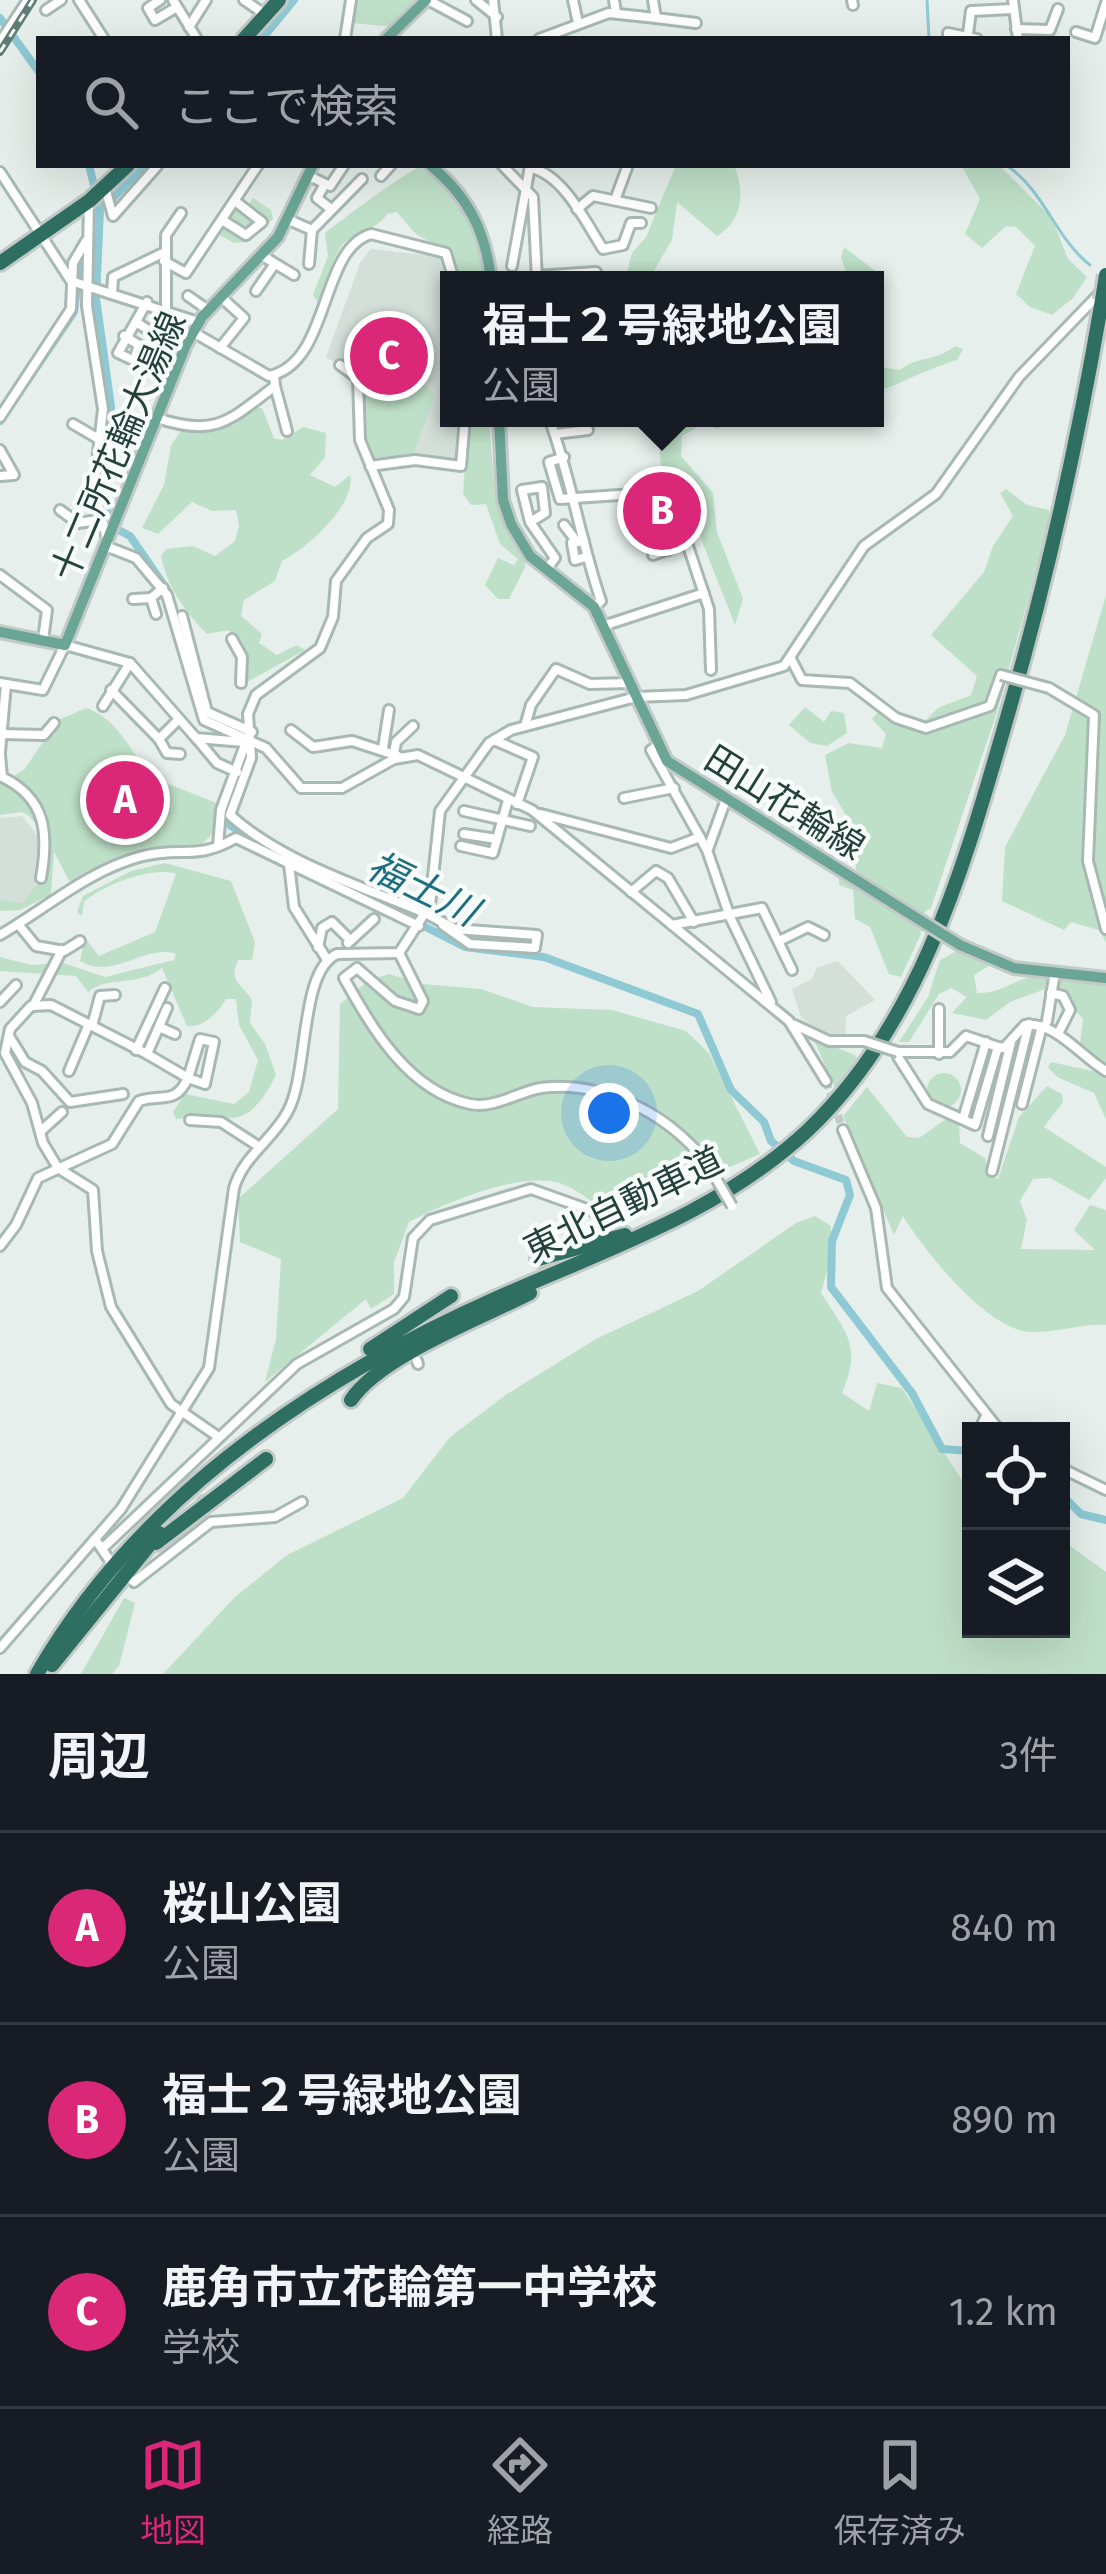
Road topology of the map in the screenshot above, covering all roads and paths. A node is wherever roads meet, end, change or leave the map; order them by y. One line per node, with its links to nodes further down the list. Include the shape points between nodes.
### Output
1 (28, 0): 38 (street)
2 (61, 0): 19 (street)
3 (79, 0): 30 (street)
4 (160, 0): 15 (street, via 148,8 155,20)
5 (206, 0): 27 (street)
6 (244, 0): 21 (street)
7 (279, 0): 21 (highway)
8 (351, 0): 33 (street)
9 (427, 0): 24 (street); 34 (main road)
10 (476, 0): 22 (street)
11 (493, 0): 22 (street)
12 (573, 0): 25 (street)
13 (614, 0): 20 (street)
14 (652, 0): 23 (street)
15 (175, 2): 27 (street)
16 (1106, 3): 28 (street, via 1095,38)
17 (1012, 4): 29 (street); 37 (street, via 971,10)
18 (1058, 9): 29 (street, via 1050,30)
19 (46, 10)
20 (616, 12): 23 (street); 25 (street)
21 (266, 15): 32 (highway)
22 (496, 17): 35 (street)
23 (656, 17): 26 (street)
24 (467, 21)
25 (578, 23): 36 (street)
26 (696, 23)
27 (189, 27): 31 (street)
28 (1076, 32)
29 (1017, 34)
30 (102, 36)
31 (195, 36)
32 (247, 36)
33 (345, 36)
34 (389, 36)
35 (497, 36)
36 (546, 36)
37 (973, 36)
38 (2, 38)
39 (125, 168): 54 (highway)
40 (155, 168): 54 (street, via 113,216)
41 (256, 168): 58 (street)
42 (342, 168): 53 (street, via 333,185)
43 (388, 168): 51 (street)
44 (433, 168): 77 (main road, via 482,229)
45 (506, 168): 55 (street)
46 (531, 168): 55 (street)
47 (534, 168): 60 (street)
48 (629, 168): 56 (street)
49 (311, 171): 53 (street); 64 (main road, 十二所花輪大湯線)
50 (0, 172): 67 (street)
51 (381, 176)
52 (362, 179): 61 (street)
53 (325, 184): 61 (street, via 317,198)
54 (104, 187): 57 (highway)
55 (528, 187): 74 (street); 78 (street)
56 (615, 200): 59 (street); 60 (street, via 593,196)
57 (89, 201): 67 (highway); 68 (street)
58 (235, 201): 63 (street); 63 (street, via 262,223 246,236)
59 (651, 208)
60 (577, 209): 65 (street, via 603,249 623,244 631,223)
61 (332, 210): 66 (street)
62 (181, 213): 70 (street, via 166,235)
63 (222, 220): 70 (street, via 186,273)
64 (290, 220): 66 (street); 69 (main road, 十二所花輪大湯線)
65 (641, 223)
66 (312, 230): 72 (street)
67 (41, 236): 71 (highway); 81 (street)
68 (88, 238): 81 (street); 81 (street, via 76,255)
69 (262, 255): 73 (street); 75 (main road, 十二所花輪大湯線)
70 (165, 256): 82 (street, via 113,278); 87 (street)
71 (0, 263)
72 (308, 264)
73 (274, 265): 75 (street, via 259,287); 79 (street)
74 (512, 266)
75 (247, 270): 85 (main road, 十二所花輪大湯線)
76 (452, 271): 98 (street, via 438,249 364,236 348,248 316,327)
77 (489, 271)
78 (536, 271)
79 (294, 275)
80 (1106, 275): 83 (highway, 東北自動車道, bridge)
81 (81, 286): 82 (street); 99 (street); 108 (street, via 103,410)
82 (110, 294): 86 (street)
83 (1104, 294): 136 (street, via 1019,377 929,502 864,546); 245 (highway, 東北自動車道, via 1030,637 945,909 874,1052)
84 (188, 296): 88 (street)
85 (220, 296): 88 (main road, 十二所花輪大湯線); 94 (street, via 244,319)
86 (147, 302): 87 (street); 90 (street)
87 (166, 309): 91 (street)
88 (208, 310): 91 (main road, 十二所花輪大湯線)
89 (1106, 321): 245 (highway, 東北自動車道, via 1046,605 952,912 880,1056 845,1102)
90 (136, 322): 92 (street); 93 (street)
91 (196, 327): 94 (street); 97 (main road, 十二所花輪大湯線)
92 (154, 332)
93 (124, 336): 95 (street, via 118,353); 97 (street, via 140,345 136,354)
94 (220, 347): 98 (street)
95 (135, 361)
96 (340, 365): 111 (street, via 358,378 358,428)
97 (176, 369): 100 (main road, 十二所花輪大湯線)
98 (274, 381): 100 (street, via 227,423 180,426); 106 (street)
99 (0, 417)
100 (157, 418): 118 (main road, 十二所花輪大湯線)
101 (74, 424): 108 (street)
102 (464, 427): 111 (street, via 461,466)
103 (500, 427): 122 (main road, 田山花輪線, via 506,511 530,556)
104 (552, 427): 107 (street)
105 (588, 430): 107 (street)
106 (287, 431)
107 (555, 434): 110 (street)
108 (98, 438): 115 (street)
109 (0, 450): 112 (street, via 14,475)
110 (564, 457): 113 (street); 113 (street, via 549,462 560,499)
111 (370, 466): 145 (street, via 388,524 336,580 320,648)
112 (0, 476)
113 (576, 495): 119 (street); 120 (street, via 649,493)
114 (61, 510): 115 (street, via 78,523)
115 (98, 520): 118 (street)
116 (530, 522): 116 (street, via 545,513 542,488 522,490); 122 (street, via 555,558)
117 (564, 525): 119 (street)
118 (110, 542): 124 (street); 135 (main road, 十二所花輪大湯線)
119 (581, 542): 128 (street, via 601,601)
120 (668, 550): 121 (street); 125 (street, via 687,543)
121 (653, 555)
122 (547, 569): 128 (main road, 田山花輪線)
123 (0, 575): 133 (street, via 47,610)
124 (163, 589): 126 (street); 147 (street)
125 (704, 593): 131 (street); 138 (street)
126 (151, 598): 127 (street); 129 (street)
127 (133, 599)
128 (594, 607): 131 (main road, 田山花輪線)
129 (156, 614)
130 (182, 616): 154 (street, via 207,712)
131 (606, 625): 142 (main road, 田山花輪線)
132 (0, 632): 133 (main road)
133 (43, 640): 135 (main road)
134 (232, 640): 141 (street, via 242,658)
135 (65, 645): 137 (street); 140 (street, via 43,690)
136 (791, 658): 144 (street, via 738,683); 192 (street, bridge, via 802,680 850,683 896,718 926,728 990,706 1001,676 1049,688 1094,715 1088,861)
137 (130, 663): 143 (street); 149 (street)
138 (712, 670)
139 (233, 672): 141 (street)
140 (3, 683): 155 (street)
141 (241, 683): 145 (street)
142 (631, 683): 144 (main road, 田山花輪線); 151 (street, via 590,684 556,669)
143 (111, 690): 146 (street); 157 (street)
144 (636, 697): 151 (street); 160 (main road, 田山花輪線)
145 (253, 701): 154 (street)
146 (103, 706)
147 (197, 706): 149 (street); 159 (street, via 204,720)
148 (389, 710): 161 (street)
149 (180, 720): 156 (street); 157 (street)
150 (54, 722): 155 (street, via 44,735)
151 (526, 725): 158 (street)
152 (413, 726): 164 (street, via 396,742)
153 (291, 730): 161 (street, via 313,747 333,740)
154 (253, 733): 159 (street)
155 (3, 734): 162 (street)
156 (196, 738): 159 (street); 165 (street, via 217,764)
157 (159, 739): 163 (street, via 164,751)
158 (493, 740): 166 (street); 169 (street, via 533,757)
159 (249, 744): 164 (street, via 269,751 306,790 342,788); 165 (street); 184 (street, via 230,815 338,878)
160 (656, 746): 167 (street, via 651,750); 170 (main road, 田山花輪線, via 682,775)
161 (383, 748): 164 (street)
162 (0, 753): 182 (street, via 2,777 28,791 43,820)
163 (180, 754)
164 (397, 756): 166 (street, via 418,754)
165 (237, 772): 178 (street, via 221,810)
166 (460, 777): 169 (street); 184 (street, via 436,824)
167 (674, 788): 168 (street); 176 (street)
168 (624, 798)
169 (513, 802): 172 (street); 173 (street)
170 (725, 802): 180 (street); 204 (main road, 田山花輪線, bridge, via 960,945 1014,968)
171 (464, 811): 173 (street)
172 (538, 814): 176 (street, via 671,848); 183 (street)
173 (503, 818): 174 (street); 177 (street)
174 (530, 826)
175 (464, 833): 177 (street)
176 (700, 836): 180 (street)
177 (497, 839): 179 (street, via 493,853)
178 (218, 846): 181 (street, via 236,838); 188 (street, via 207,855 136,858)
179 (461, 846)
180 (707, 850): 185 (street)
181 (289, 862): 191 (street); 198 (street, via 294,907)
182 (40, 878)
183 (631, 892): 187 (street, via 656,871); 190 (street)
184 (427, 914): 189 (street); 191 (street)
185 (730, 917): 187 (street); 197 (street, via 762,908); 213 (street)
186 (374, 919): 196 (street)
187 (694, 922): 190 (street)
188 (18, 924): 193 (street); 199 (street, via 36,946)
189 (443, 925): 189 (street, via 537,935 535,948 470,944)
190 (671, 925): 213 (street)
191 (419, 926): 201 (street)
192 (1106, 929)
193 (0, 934)
194 (824, 935): 197 (street, via 808,927)
195 (80, 940): 199 (street)
196 (350, 940): 198 (street, via 332,922); 200 (street)
197 (781, 940): 203 (street)
198 (318, 947): 202 (street)
199 (62, 950): 211 (street)
200 (340, 953): 201 (street); 202 (street)
201 (399, 953): 249 (street, via 423,1001 419,1009 395,1001 357,968 344,978 415,1074 486,1105 560,1087 602,1093 680,1132)
202 (326, 958): 244 (street, via 316,972 290,1108)
203 (792, 970)
204 (1055, 972): 205 (main road, 田山花輪線); 208 (street)
205 (1106, 978)
206 (16, 985): 210 (street)
207 (165, 988): 226 (street)
208 (1052, 993): 217 (street); 222 (street, via 1070,1010)
209 (115, 995): 218 (street, via 100,995)
210 (0, 1002)
211 (32, 1006): 218 (street, via 52,1005); 220 (street)
212 (167, 1008): 219 (street)
213 (776, 1010): 215 (street)
214 (940, 1010): 229 (street)
215 (789, 1021): 227 (street, bridge, via 829,1041); 235 (street)
216 (1029, 1024): 217 (street); 223 (street); 248 (street)
217 (1044, 1024): 222 (street); 237 (street)
218 (90, 1025): 226 (street); 232 (street)
219 (159, 1027): 221 (street); 228 (street)
220 (6, 1032): 230 (street); 236 (street, via 25,1062 70,1102)
221 (175, 1034)
222 (1058, 1034): 233 (street)
223 (1011, 1040): 225 (street); 243 (street)
224 (986, 1042): 225 (street); 229 (street, via 966,1036); 239 (street)
225 (998, 1047): 239 (street, via 975,1125)
226 (136, 1050): 228 (street)
227 (898, 1052): 229 (street); 239 (street, via 928,1104)
228 (147, 1054): 234 (street)
229 (939, 1054)
230 (8, 1062): 231 (street); 242 (street)
231 (0, 1070)
232 (69, 1071)
233 (1106, 1071)
234 (188, 1078): 234 (street, via 200,1039 214,1042 205,1084); 247 (street, via 178,1095 140,1101 112,1144)
235 (826, 1081)
236 (123, 1094)
237 (1022, 1104)
238 (62, 1112): 242 (street)
239 (963, 1119)
240 (190, 1120): 244 (street, via 220,1122)
241 (844, 1130): 258 (street, via 876,1208 887,1288)
242 (40, 1131): 247 (street)
243 (988, 1136)
244 (258, 1146): 257 (street, via 234,1188 215,1352)
245 (792, 1149): 246 (highway, 東北自動車道)
246 (777, 1161): 251 (highway, 東北自動車道); 254 (highway, 東北自動車道, via 670,1232)
247 (58, 1168): 252 (street, via 38,1178); 257 (street, via 93,1190 111,1307)
248 (992, 1171)
249 (713, 1173): 250 (street, bridge); 262 (street, via 598,1214 531,1189 430,1220 413,1238 395,1312 297,1364)
250 (733, 1208)
251 (692, 1211): 253 (highway); 261 (highway, 東北自動車道, via 385,1351)
252 (0, 1246)
253 (538, 1259)
254 (530, 1293): 256 (highway, via 396,1364); 270 (highway, 東北自動車道, via 388,1357 310,1406 201,1493)
255 (451, 1296): 261 (highway)
256 (351, 1400)
257 (183, 1411): 262 (street); 267 (street)
258 (985, 1418): 259 (street); 260 (street)
259 (983, 1422)
260 (990, 1422)
261 (266, 1428): 272 (highway, 東北自動車道, via 119,1561)
262 (217, 1436): 268 (street)
263 (266, 1460): 270 (highway, via 176,1524)
264 (1070, 1472): 265 (street)
265 (1106, 1490)
266 (302, 1502): 270 (street, via 275,1517 214,1516 134,1582)
267 (95, 1539): 268 (street); 271 (street)
268 (104, 1547): 269 (street)
269 (110, 1561)
270 (122, 1579): 273 (highway, 東北自動車道)
271 (0, 1648)
272 (37, 1674)
273 (46, 1674)

